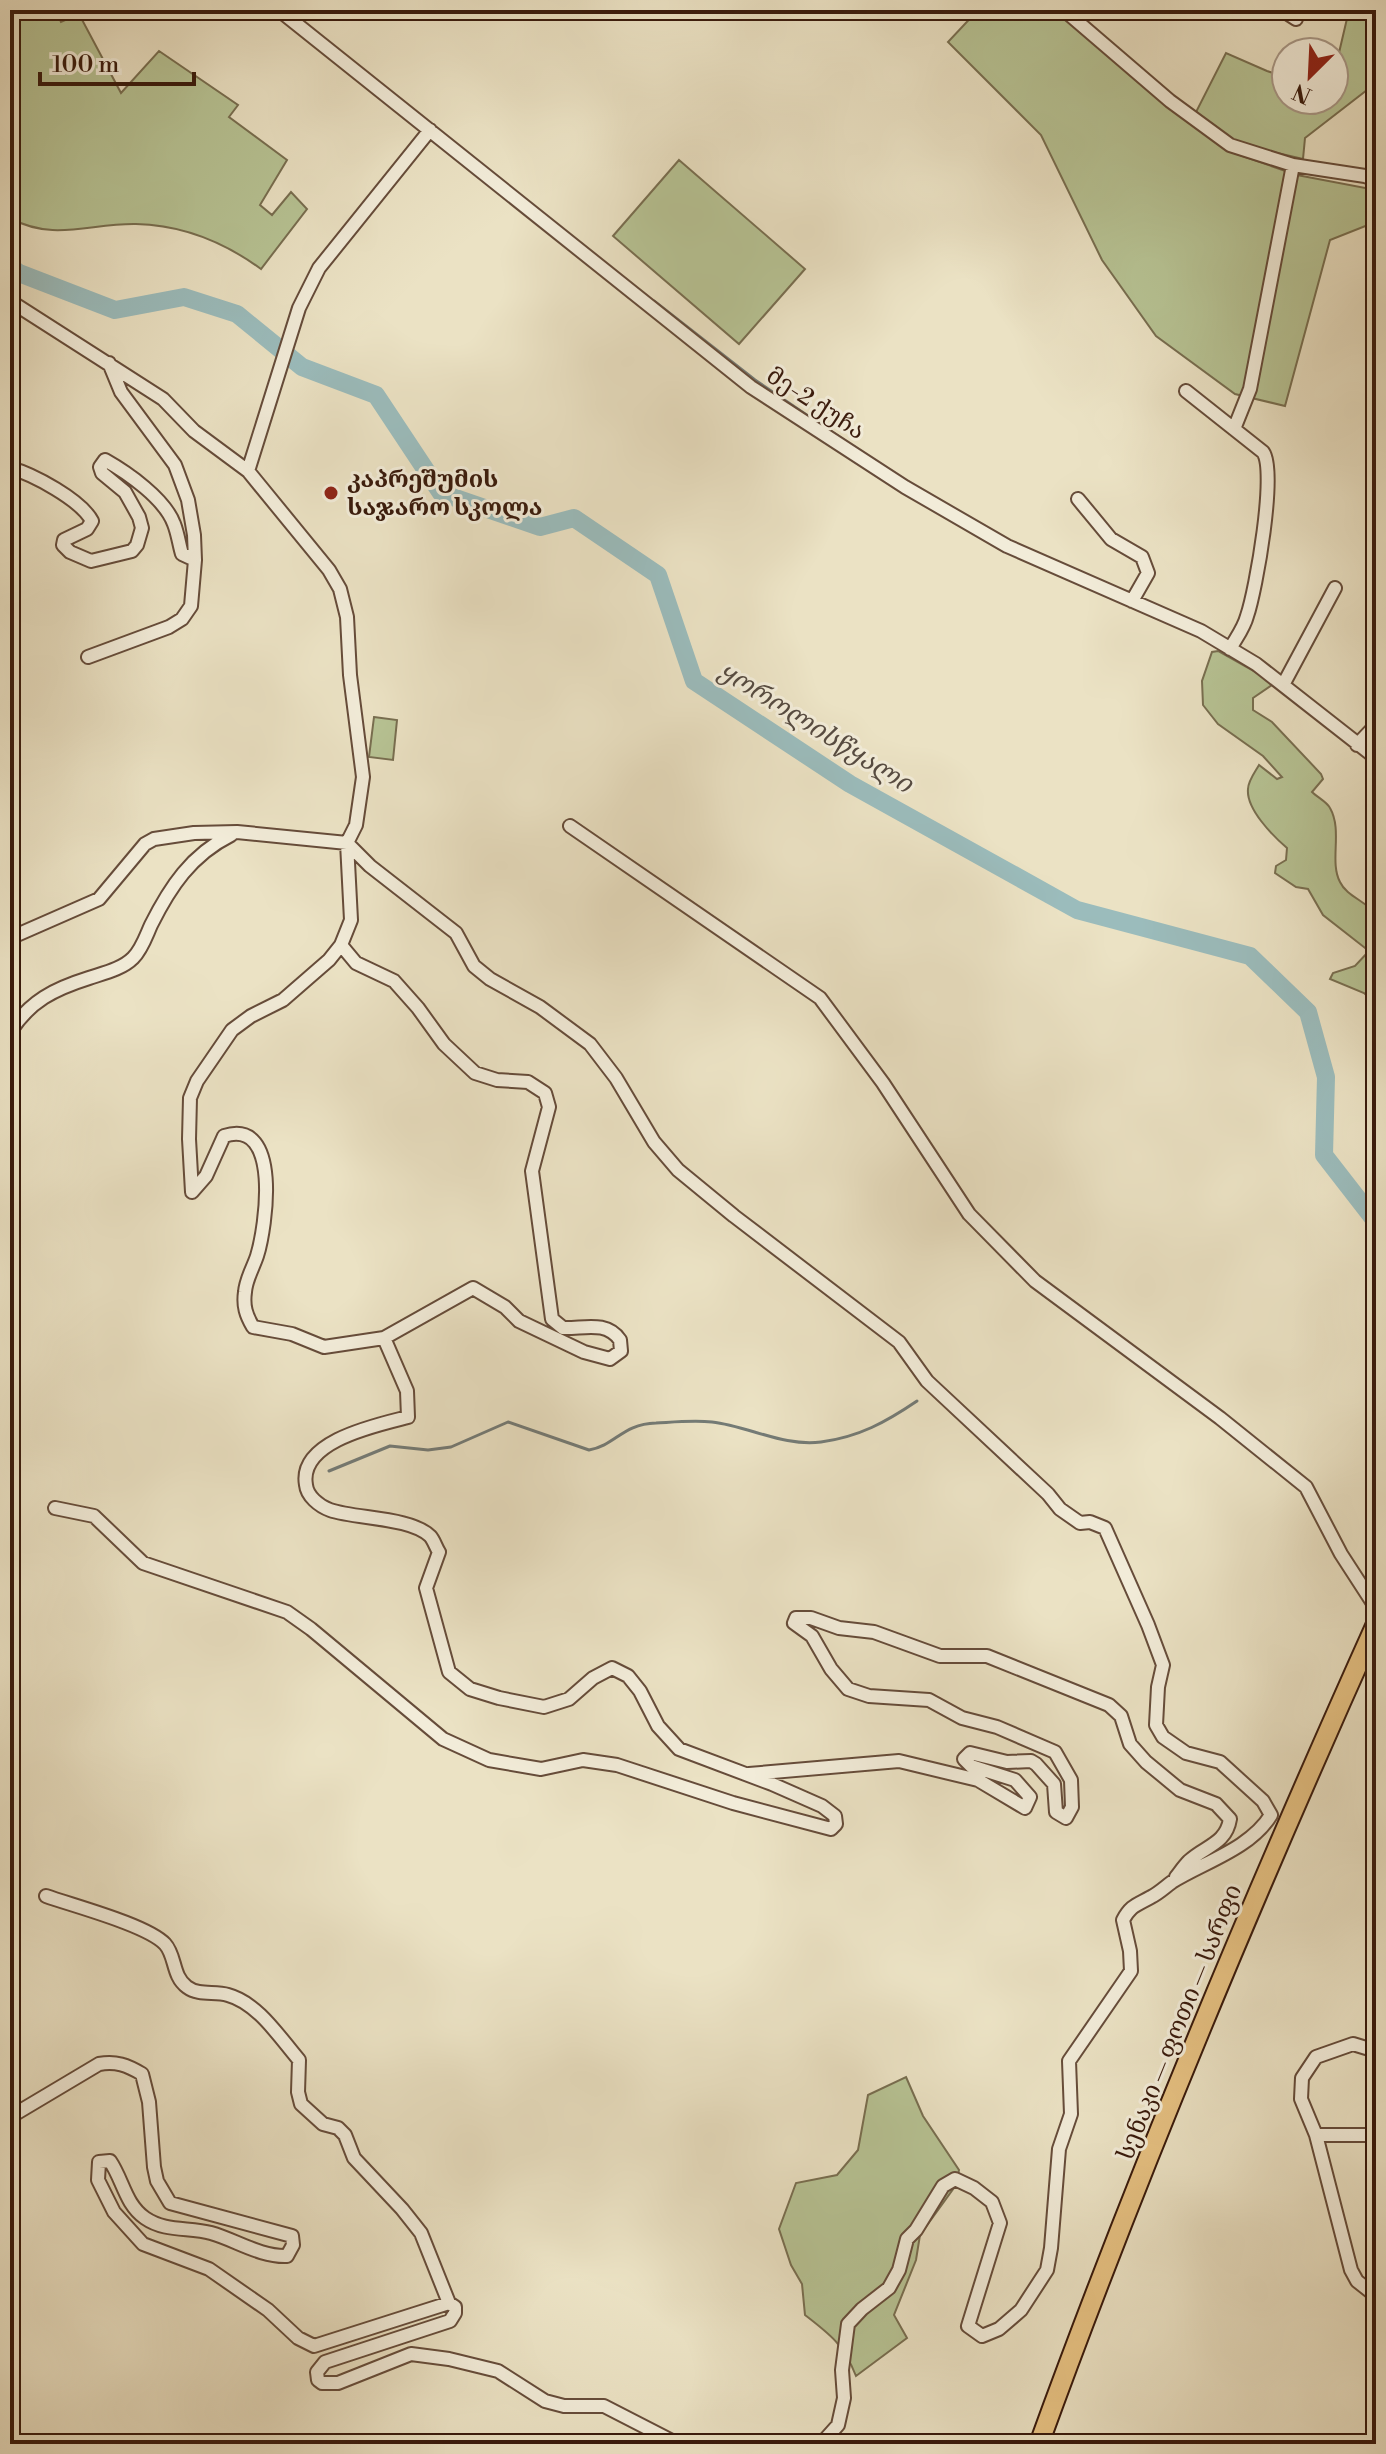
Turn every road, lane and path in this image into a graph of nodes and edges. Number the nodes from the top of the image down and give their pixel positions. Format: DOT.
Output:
graph roads {
  1 [pos="279,10"];
  2 [pos="1064,10"];
  3 [pos="1282,10"];
  4 [pos="1296,19"];
  5 [pos="430,130"];
  6 [pos="1293,165"];
  7 [pos="1376,180"];
  8 [pos="10,301"];
  9 [pos="109,363"];
  10 [pos="1186,391"];
  11 [pos="1234,429"];
  12 [pos="10,468"];
  13 [pos="248,471"];
  14 [pos="1078,499"];
  15 [pos="195,560"];
  16 [pos="1335,588"];
  17 [pos="1132,601"];
  18 [pos="1230,649"];
  19 [pos="88,657"];
  20 [pos="1283,685"];
  21 [pos="1376,725"];
  22 [pos="1357,745"];
  23 [pos="1376,758"];
  24 [pos="570,826"];
  25 [pos="237,832"];
  26 [pos="347,843"];
  27 [pos="10,938"];
  28 [pos="341,945"];
  29 [pos="10,1032"];
  30 [pos="384,1338"];
  31 [pos="55,1508"];
  32 [pos="1376,1608"];
  33 [pos="1376,1624"];
  34 [pos="747,1774"];
  35 [pos="1171,1883"];
  36 [pos="46,1896"];
  37 [pos="1376,2051"];
  38 [pos="10,2117"];
  39 [pos="1316,2135"];
  40 [pos="1376,2135"];
  41 [pos="1376,2296"];
  42 [pos="449,2303"];
  43 [pos="678,2444"];
  44 [pos="821,2444"];
  45 [pos="1039,2444"];
  1 -- 5 [label="street, მე-2 ქუჩა"];
  2 -- 6 [label="street"];
  3 -- 4 [label="street"];
  5 -- 13 [label="street"];
  5 -- 17 [label="street, მე-2 ქუჩა"];
  6 -- 7 [label="street"];
  6 -- 11 [label="street"];
  8 -- 9 [label="street"];
  9 -- 13 [label="street"];
  9 -- 15 [label="street"];
  10 -- 11 [label="street"];
  11 -- 18 [label="street"];
  12 -- 15 [label="street"];
  13 -- 26 [label="street"];
  14 -- 17 [label="street"];
  15 -- 19 [label="street"];
  16 -- 20 [label="street"];
  17 -- 18 [label="street, მე-2 ქუჩა"];
  18 -- 20 [label="street, მე-2 ქუჩა"];
  20 -- 22 [label="street, მე-2 ქუჩა"];
  21 -- 22 [label="street"];
  22 -- 23 [label="street, მე-2 ქუჩა"];
  24 -- 32 [label="street"];
  25 -- 26 [label="street"];
  25 -- 27 [label="street"];
  25 -- 29 [label="street"];
  26 -- 28 [label="street"];
  26 -- 35 [label="street"];
  28 -- 30 [label="street"];
  28 -- 30 [label="street"];
  30 -- 34 [label="street"];
  31 -- 34 [label="street"];
  33 -- 45 [label="highway, სენაკი — ფოთი — სარფი"];
  34 -- 35 [label="street"];
  35 -- 44 [label="street"];
  36 -- 42 [label="street"];
  37 -- 39 [label="street"];
  38 -- 42 [label="street"];
  39 -- 40 [label="street"];
  39 -- 41 [label="street"];
  42 -- 43 [label="street"];
}
